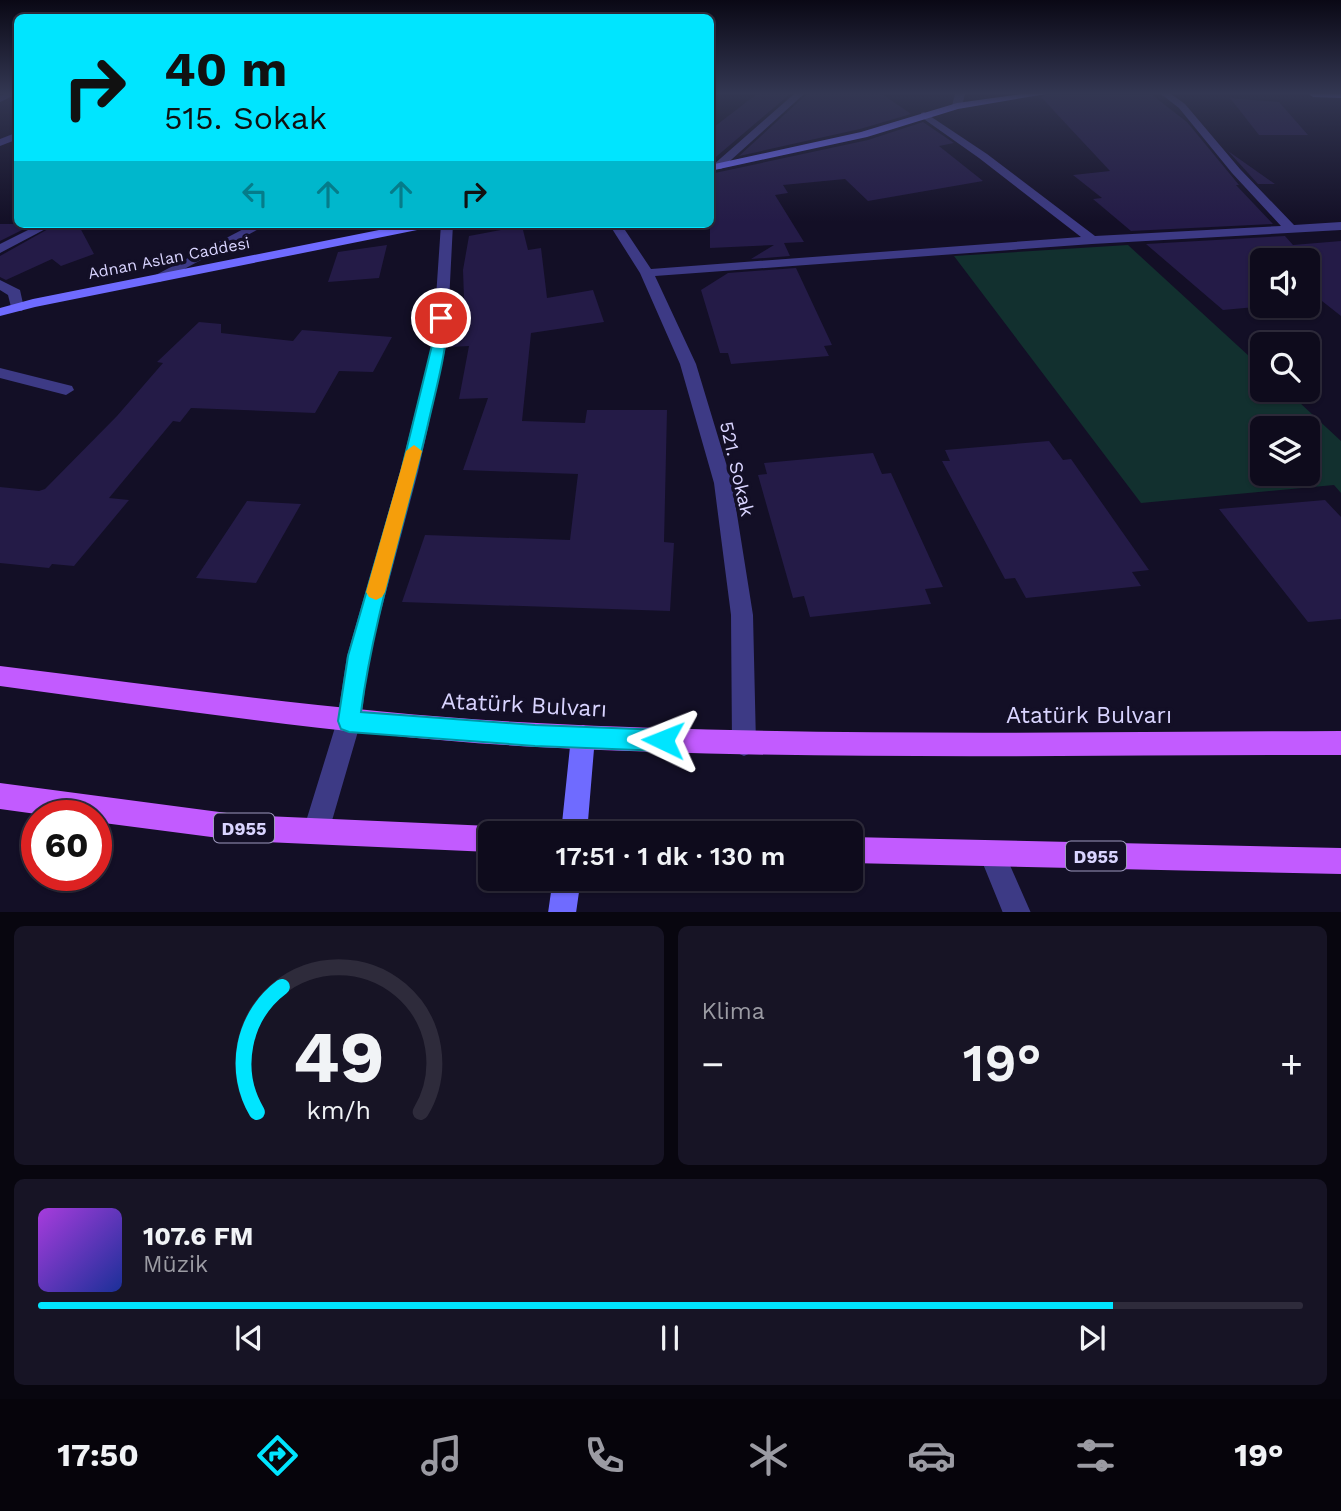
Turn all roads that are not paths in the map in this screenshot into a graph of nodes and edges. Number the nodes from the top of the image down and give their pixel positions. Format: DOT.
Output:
graph roads {
  1 [pos="748,137"];
  2 [pos="856,137"];
  3 [pos="955,137"];
  4 [pos="1207,137"];
  5 [pos="714,168"];
  6 [pos="1324,226"];
  7 [pos="1341,226"];
  8 [pos="1289,227"];
  9 [pos="41,228"];
  10 [pos="254,228"];
  11 [pos="407,228"];
  12 [pos="447,228"];
  13 [pos="618,228"];
  14 [pos="0,236"];
  15 [pos="1341,236"];
  16 [pos="19,239"];
  17 [pos="1092,240"];
  18 [pos="0,249"];
  19 [pos="648,273"];
  20 [pos="155,279"];
  21 [pos="0,284"];
  22 [pos="17,308"];
  23 [pos="0,312"];
  24 [pos="0,373"];
  25 [pos="66,390"];
  26 [pos="0,676"];
  27 [pos="349,721"];
  28 [pos="583,737"];
  29 [pos="1341,743"];
  30 [pos="744,744"];
  31 [pos="0,796"];
  32 [pos="574,821"];
  33 [pos="317,831"];
  34 [pos="478,838"];
  35 [pos="863,850"];
  36 [pos="992,854"];
  37 [pos="1341,861"];
  38 [pos="565,891"];
  39 [pos="562,912"];
  40 [pos="1017,912"];
  1 -- 5 [label="street"];
  2 -- 5 [label="street"];
  3 -- 17 [label="street"];
  4 -- 8 [label="street"];
  6 -- 7 [label="street"];
  6 -- 8 [label="street"];
  6 -- 15 [label="street"];
  8 -- 17 [label="street"];
  9 -- 16 [label="street"];
  10 -- 20 [label="street"];
  11 -- 20 [label="street, Adnan Aslan Caddesi"];
  12 -- 27 [label="street"];
  13 -- 19 [label="street, 521. Sokak"];
  14 -- 16 [label="street"];
  16 -- 18 [label="street"];
  17 -- 19 [label="street"];
  19 -- 30 [label="street, 521. Sokak"];
  20 -- 22 [label="street, Adnan Aslan Caddesi"];
  21 -- 22 [label="street"];
  22 -- 23 [label="street, Adnan Aslan Caddesi"];
  24 -- 25 [label="street"];
  26 -- 27 [label="main road, Atatürk Bulvarı"];
  27 -- 28 [label="main road, Atatürk Bulvarı"];
  27 -- 33 [label="street"];
  28 -- 30 [label="main road, Atatürk Bulvarı"];
  28 -- 32 [label="street"];
  29 -- 30 [label="main road, Atatürk Bulvarı"];
  31 -- 33 [label="main road, D955"];
  33 -- 34 [label="main road, D955"];
  35 -- 36 [label="main road, D955"];
  36 -- 37 [label="main road, D955"];
  36 -- 40 [label="street"];
  38 -- 39 [label="street"];
}
